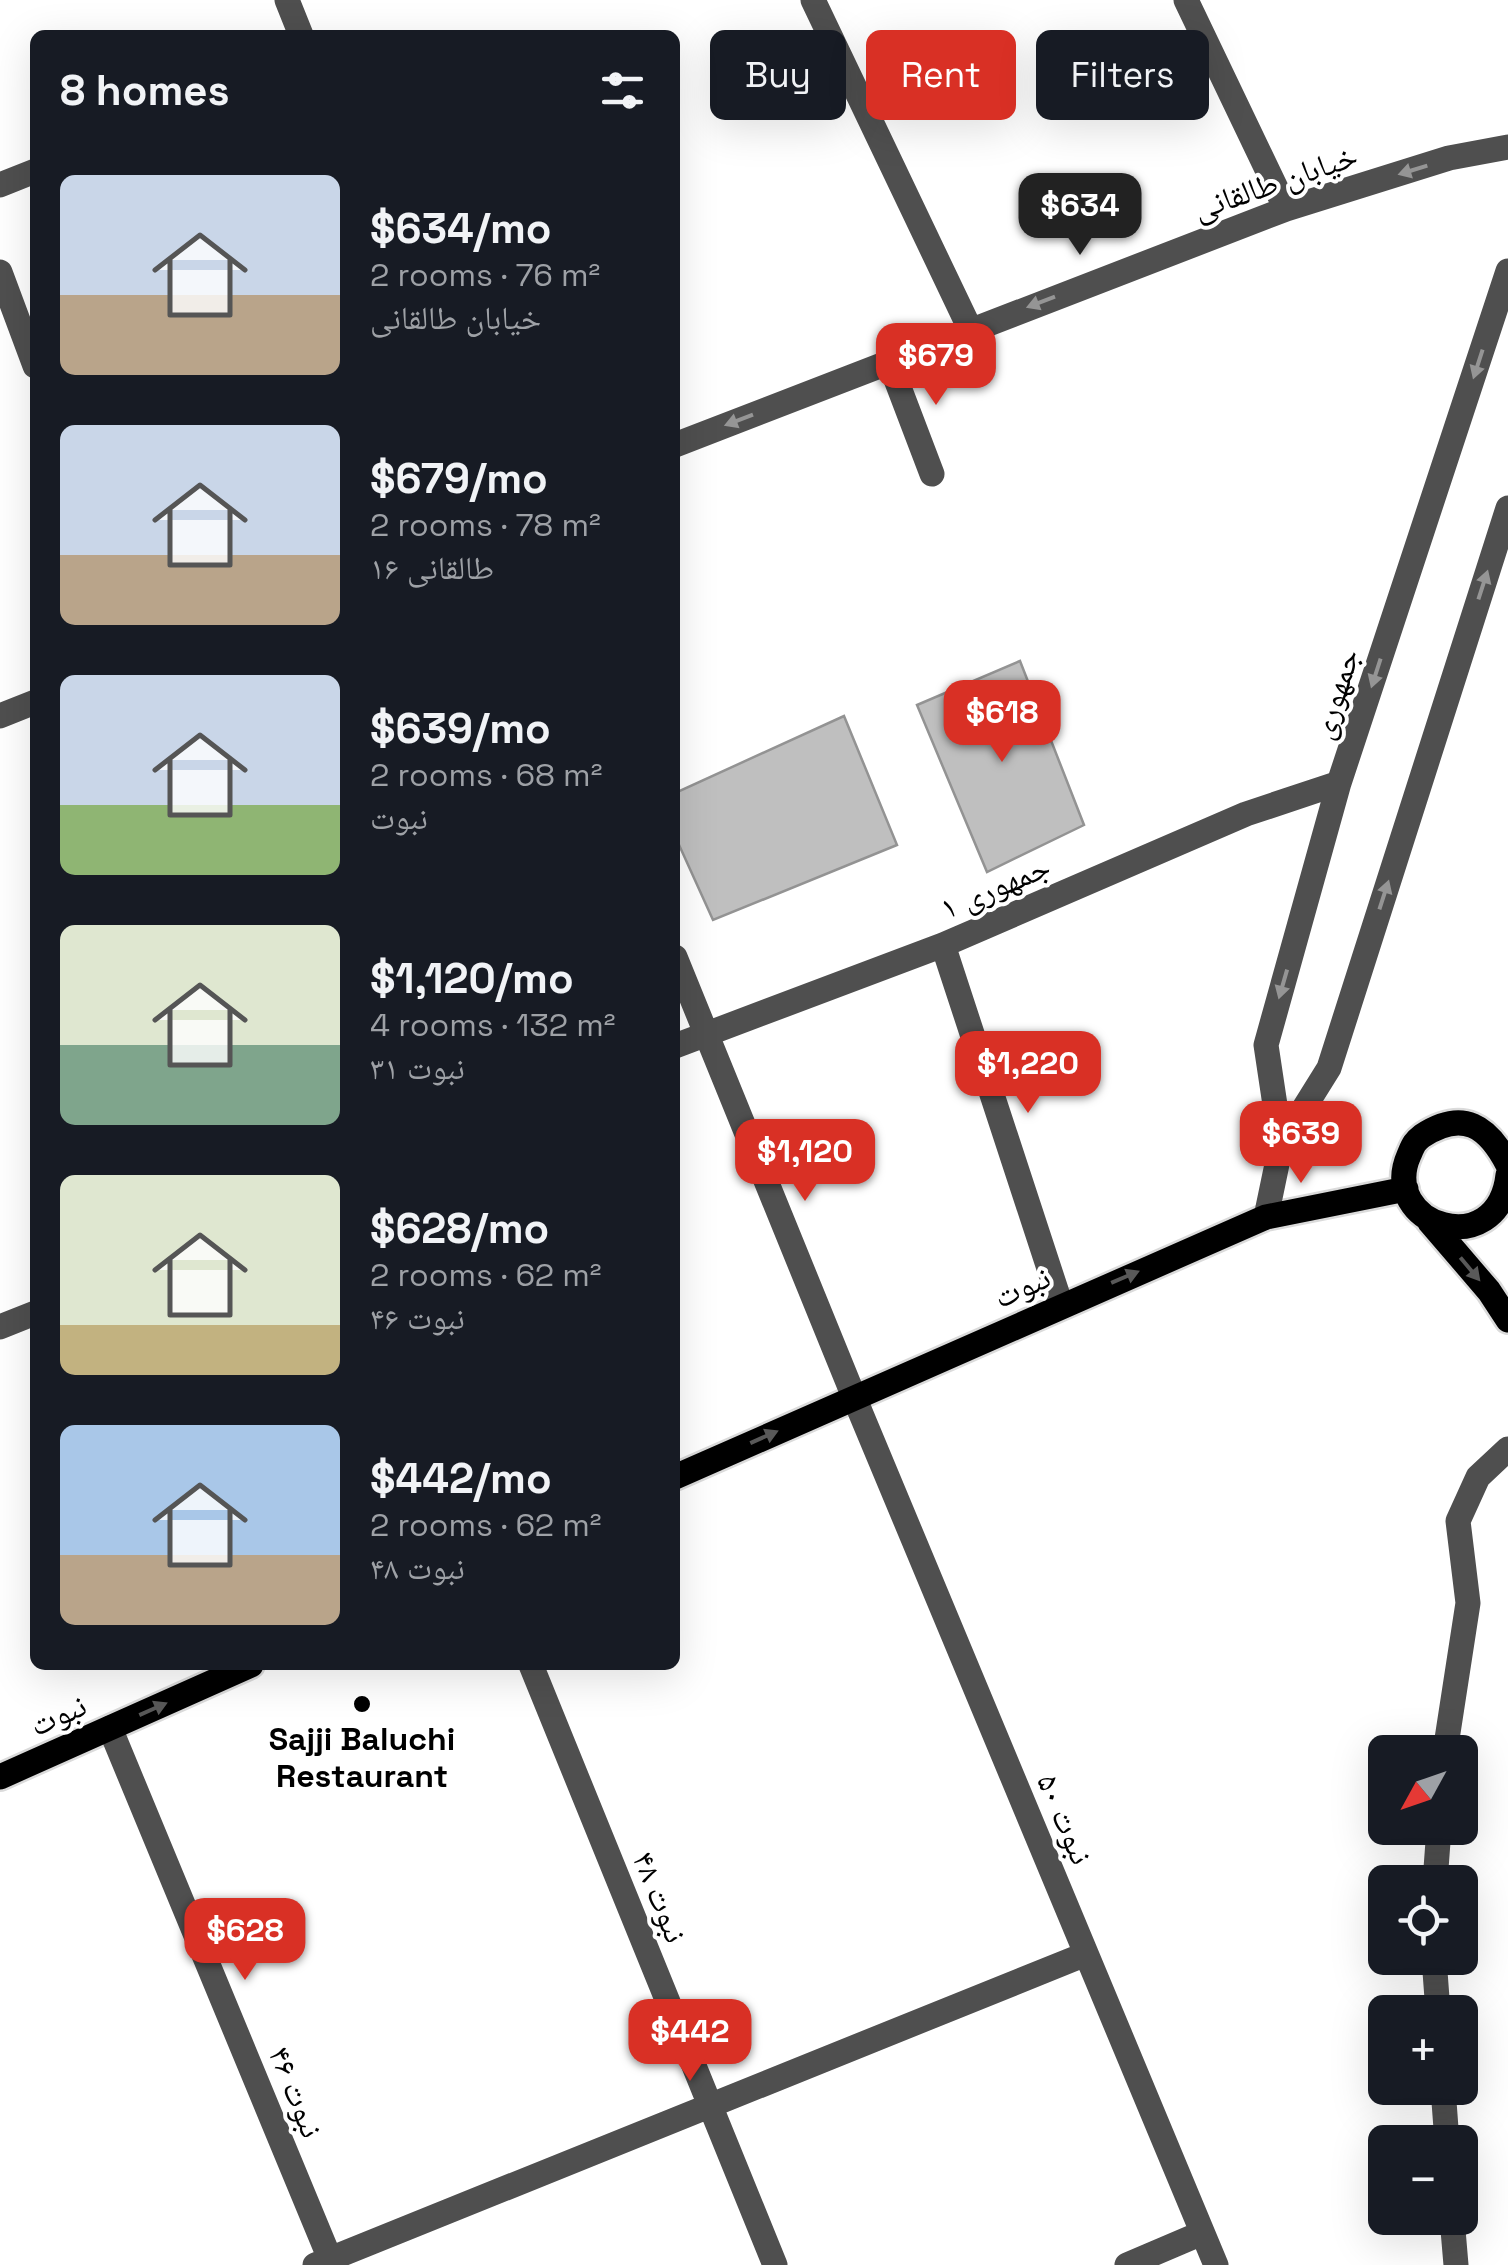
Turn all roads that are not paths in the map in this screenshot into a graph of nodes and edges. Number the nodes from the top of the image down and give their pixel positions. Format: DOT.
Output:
graph roads {
  1 [pos="286,0"];
  2 [pos="813,0"];
  3 [pos="1186,0"];
  4 [pos="299,30"];
  5 [pos="1508,147"];
  6 [pos="30,172"];
  7 [pos="0,185"];
  8 [pos="1286,210"];
  9 [pos="1508,271"];
  10 [pos="0,272"];
  11 [pos="970,330"];
  12 [pos="30,353"];
  13 [pos="889,361"];
  14 [pos="680,443"];
  15 [pos="932,474"];
  16 [pos="1508,508"];
  17 [pos="30,704"];
  18 [pos="0,716"];
  19 [pos="1339,784"];
  20 [pos="943,945"];
  21 [pos="680,969"];
  22 [pos="706,1033"];
  23 [pos="680,1044"];
  24 [pos="1280,1145"];
  25 [pos="1507,1161"];
  26 [pos="1508,1183"];
  27 [pos="1406,1189"];
  28 [pos="1266,1217"];
  29 [pos="1428,1221"];
  30 [pos="1061,1305"];
  31 [pos="30,1315"];
  32 [pos="1508,1320"];
  33 [pos="0,1328"];
  34 [pos="854,1397"];
  35 [pos="1508,1449"];
  36 [pos="680,1474"];
  37 [pos="240,1670"];
  38 [pos="533,1670"];
  39 [pos="110,1728"];
  40 [pos="1449,1735"];
  41 [pos="0,1776"];
  42 [pos="1086,1954"];
  43 [pos="710,2106"];
  44 [pos="1202,2233"];
  45 [pos="1453,2235"];
  46 [pos="322,2262"];
  47 [pos="774,2265"];
  48 [pos="1127,2265"];
  49 [pos="1216,2265"];
  50 [pos="1456,2265"];
  1 -- 4 [label="street"];
  2 -- 11 [label="street"];
  3 -- 8 [label="street"];
  5 -- 8 [label="street, خیابان طالقانی, one-way"];
  6 -- 7 [label="street"];
  8 -- 11 [label="street, خیابان طالقانی, one-way"];
  9 -- 19 [label="street, جمهوری, one-way"];
  10 -- 12 [label="street"];
  11 -- 13 [label="street, خیابان طالقانی"];
  13 -- 14 [label="street, خیابان طالقانی, one-way"];
  13 -- 15 [label="street"];
  24 -- 16 [label="street, جمهوری, one-way"];
  17 -- 18 [label="street"];
  19 -- 20 [label="street, جمهوری ۱"];
  19 -- 24 [label="street, جمهوری, one-way"];
  20 -- 22 [label="street, جمهوری ۱"];
  20 -- 30 [label="street"];
  21 -- 22 [label="street, نبوت ۵۰"];
  22 -- 23 [label="street, جمهوری ۱"];
  22 -- 34 [label="street, نبوت ۵۰"];
  24 -- 28 [label="street, جمهوری"];
  25 -- 26 [label="main road"];
  25 -- 27 [label="main road"];
  26 -- 29 [label="main road"];
  27 -- 28 [label="main road, نبوت"];
  27 -- 29 [label="main road"];
  30 -- 28 [label="main road, نبوت, one-way"];
  29 -- 32 [label="main road, one-way"];
  30 -- 34 [label="main road, نبوت"];
  31 -- 33 [label="street"];
  36 -- 34 [label="main road, نبوت, one-way"];
  34 -- 42 [label="street, نبوت ۵۰"];
  35 -- 40 [label="street"];
  39 -- 37 [label="main road, نبوت, one-way"];
  38 -- 43 [label="street, نبوت ۴۸"];
  39 -- 41 [label="main road, نبوت"];
  39 -- 46 [label="street, نبوت ۴۶"];
  42 -- 43 [label="street"];
  42 -- 44 [label="street, نبوت ۵۰"];
  43 -- 46 [label="street"];
  43 -- 47 [label="street, نبوت ۴۸"];
  44 -- 48 [label="street"];
  44 -- 49 [label="street, نبوت ۵۰"];
  45 -- 50 [label="street"];
}
